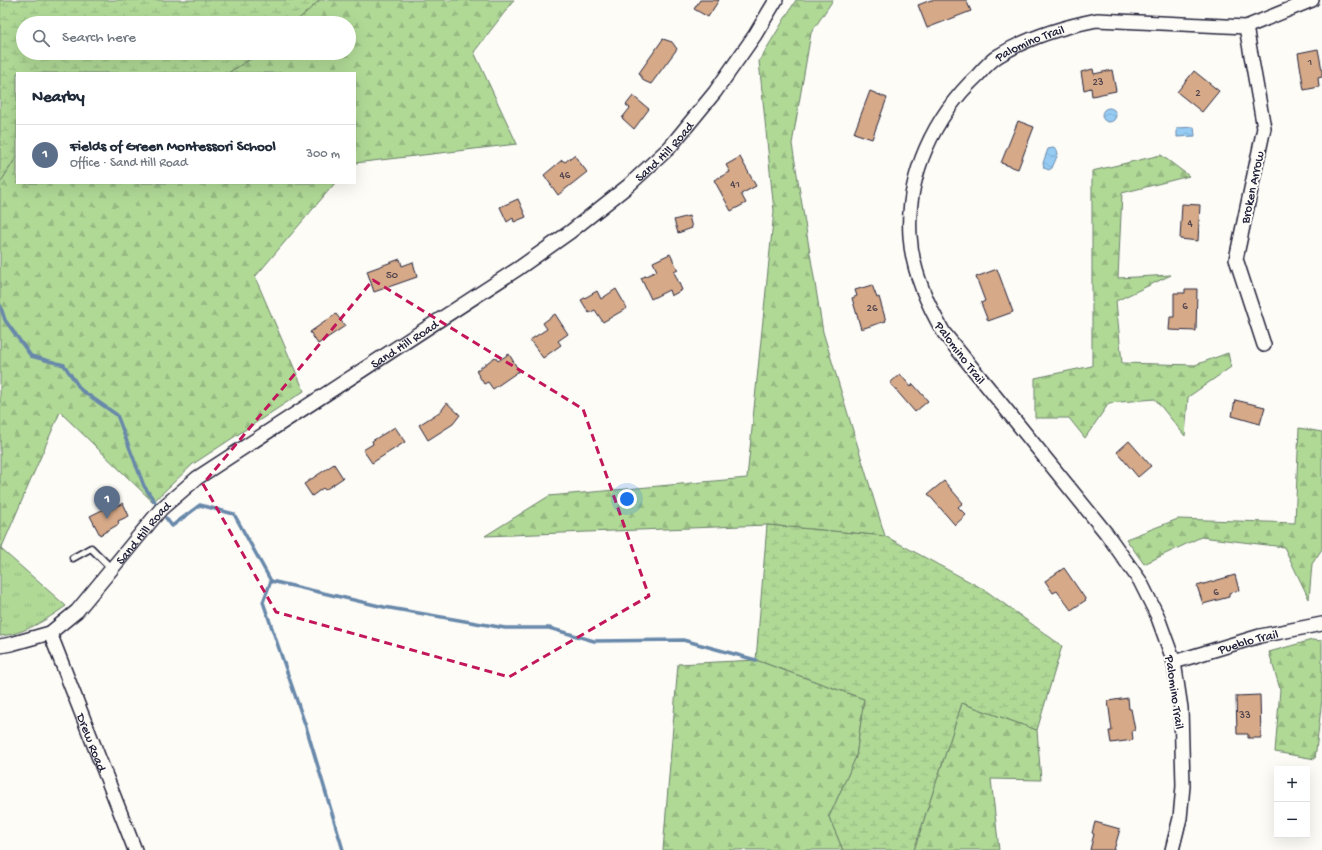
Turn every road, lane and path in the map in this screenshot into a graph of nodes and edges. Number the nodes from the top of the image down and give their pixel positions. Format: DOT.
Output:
graph roads {
  1 [pos="776,0"];
  2 [pos="1312,0"];
  3 [pos="1246,27"];
  4 [pos="1264,345"];
  5 [pos="73,558"];
  6 [pos="112,569"];
  7 [pos="1322,624"];
  8 [pos="50,633"];
  9 [pos="0,646"];
  10 [pos="1174,662"];
  11 [pos="135,850"];
  12 [pos="1172,850"];
  1 -- 6 [label="street, Sand Hill Road"];
  2 -- 3 [label="street, Palomino Trail"];
  3 -- 4 [label="street, Broken Arrow"];
  3 -- 10 [label="street, Palomino Trail"];
  5 -- 6 [label="lane"];
  6 -- 8 [label="street, Sand Hill Road"];
  7 -- 10 [label="street, Pueblo Trail"];
  8 -- 9 [label="street, Sand Hill Road"];
  8 -- 11 [label="street, Drew Road"];
  10 -- 12 [label="street, Palomino Trail"];
}
